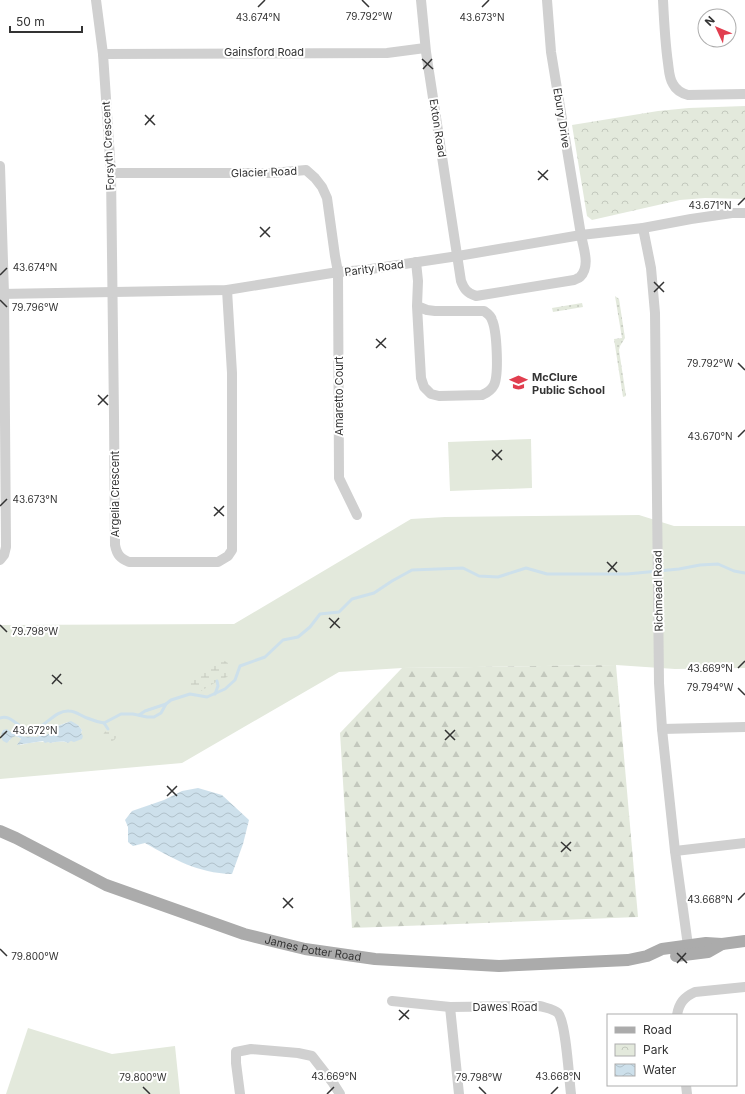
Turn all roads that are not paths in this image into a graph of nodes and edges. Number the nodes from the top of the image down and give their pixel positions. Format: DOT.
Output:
graph roads {
  1 [pos="96,0"];
  2 [pos="421,0"];
  3 [pos="547,0"];
  4 [pos="663,0"];
  5 [pos="425,48"];
  6 [pos="103,54"];
  7 [pos="745,94"];
  8 [pos="0,166"];
  9 [pos="111,173"];
  10 [pos="745,213"];
  11 [pos="643,228"];
  12 [pos="581,235"];
  13 [pos="458,256"];
  14 [pos="416,262"];
  15 [pos="338,272"];
  16 [pos="227,290"];
  17 [pos="113,292"];
  18 [pos="2,294"];
  19 [pos="418,306"];
  20 [pos="357,515"];
  21 [pos="0,560"];
  22 [pos="745,727"];
  23 [pos="662,729"];
  24 [pos="0,831"];
  25 [pos="745,843"];
  26 [pos="675,851"];
  27 [pos="745,941"];
  28 [pos="689,950"];
  29 [pos="745,987"];
  30 [pos="392,1002"];
  31 [pos="450,1007"];
  32 [pos="677,1014"];
  33 [pos="240,1094"];
  34 [pos="340,1094"];
  35 [pos="459,1094"];
  36 [pos="571,1094"];
  1 -- 6 [label="street, Forsyth Crescent"];
  2 -- 5 [label="street, Exton Road"];
  3 -- 12 [label="street, Ebury Drive"];
  4 -- 7 [label="street"];
  5 -- 6 [label="street, Gainsford Road"];
  5 -- 13 [label="street, Exton Road"];
  6 -- 9 [label="street, Forsyth Crescent"];
  8 -- 18 [label="street"];
  9 -- 15 [label="street, Glacier Road"];
  9 -- 17 [label="street, Forsyth Crescent"];
  10 -- 11 [label="street, Parity Road"];
  11 -- 12 [label="street, Parity Road"];
  11 -- 23 [label="street, Richmead Road"];
  12 -- 13 [label="street, Parity Road"];
  12 -- 13 [label="street, Ebury Drive"];
  13 -- 14 [label="street, Parity Road"];
  14 -- 15 [label="street, Parity Road"];
  14 -- 19 [label="street"];
  15 -- 16 [label="street, Parity Road"];
  15 -- 20 [label="street, Amaretto Court"];
  16 -- 17 [label="street, Parity Road"];
  16 -- 17 [label="street, Argelia Crescent"];
  17 -- 18 [label="street, Parity Road"];
  18 -- 21 [label="street"];
  19 -- 19 [label="street"];
  22 -- 23 [label="street"];
  23 -- 26 [label="street, Richmead Road"];
  24 -- 28 [label="main road, James Potter Road"];
  25 -- 26 [label="street"];
  26 -- 28 [label="street, Richmead Road"];
  27 -- 28 [label="main road, James Potter Road"];
  29 -- 32 [label="street"];
  30 -- 31 [label="street, Dawes Road"];
  31 -- 35 [label="street"];
  31 -- 36 [label="street, Dawes Road"];
  33 -- 34 [label="street"];
}
